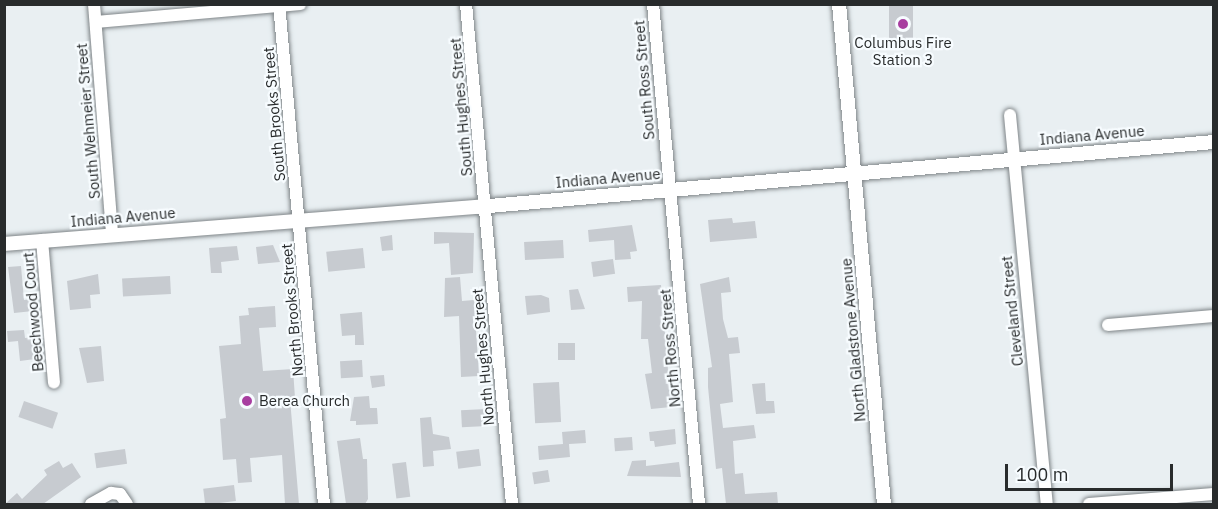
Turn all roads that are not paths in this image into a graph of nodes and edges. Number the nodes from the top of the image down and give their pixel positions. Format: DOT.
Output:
graph roads {
  1 [pos="94,4"];
  2 [pos="300,4"];
  3 [pos="466,4"];
  4 [pos="653,4"];
  5 [pos="839,4"];
  6 [pos="279,5"];
  7 [pos="96,22"];
  8 [pos="1010,115"];
  9 [pos="1214,142"];
  10 [pos="1012,159"];
  11 [pos="855,172"];
  12 [pos="671,189"];
  13 [pos="485,207"];
  14 [pos="298,221"];
  15 [pos="112,234"];
  16 [pos="42,240"];
  17 [pos="4,244"];
  18 [pos="1214,316"];
  19 [pos="1108,325"];
  20 [pos="54,382"];
  21 [pos="1209,498"];
  22 [pos="91,504"];
  23 [pos="128,504"];
  24 [pos="324,504"];
  25 [pos="512,504"];
  26 [pos="699,504"];
  27 [pos="884,504"];
  28 [pos="1047,504"];
  29 [pos="1089,504"];
  1 -- 7 [label="street, South Wehmeier Street"];
  2 -- 6 [label="street"];
  3 -- 13 [label="street, South Hughes Street"];
  4 -- 12 [label="street, South Ross Street"];
  5 -- 11 [label="street, North Gladstone Avenue"];
  6 -- 7 [label="street"];
  6 -- 14 [label="street, South Brooks Street"];
  7 -- 15 [label="street, South Wehmeier Street"];
  8 -- 10 [label="street, Cleveland Street"];
  9 -- 10 [label="street, Indiana Avenue"];
  10 -- 11 [label="street, Indiana Avenue"];
  10 -- 28 [label="street, Cleveland Street"];
  11 -- 12 [label="street, Indiana Avenue"];
  11 -- 27 [label="street, North Gladstone Avenue"];
  12 -- 13 [label="street, Indiana Avenue"];
  12 -- 26 [label="street, North Ross Street"];
  13 -- 14 [label="street, Indiana Avenue"];
  13 -- 25 [label="street, North Hughes Street"];
  14 -- 15 [label="street, Indiana Avenue"];
  14 -- 24 [label="street, North Brooks Street"];
  15 -- 16 [label="street, Indiana Avenue"];
  16 -- 17 [label="street, Indiana Avenue"];
  16 -- 20 [label="street, Beechwood Court"];
  18 -- 19 [label="street"];
  21 -- 29 [label="street"];
  22 -- 23 [label="street"];
}
